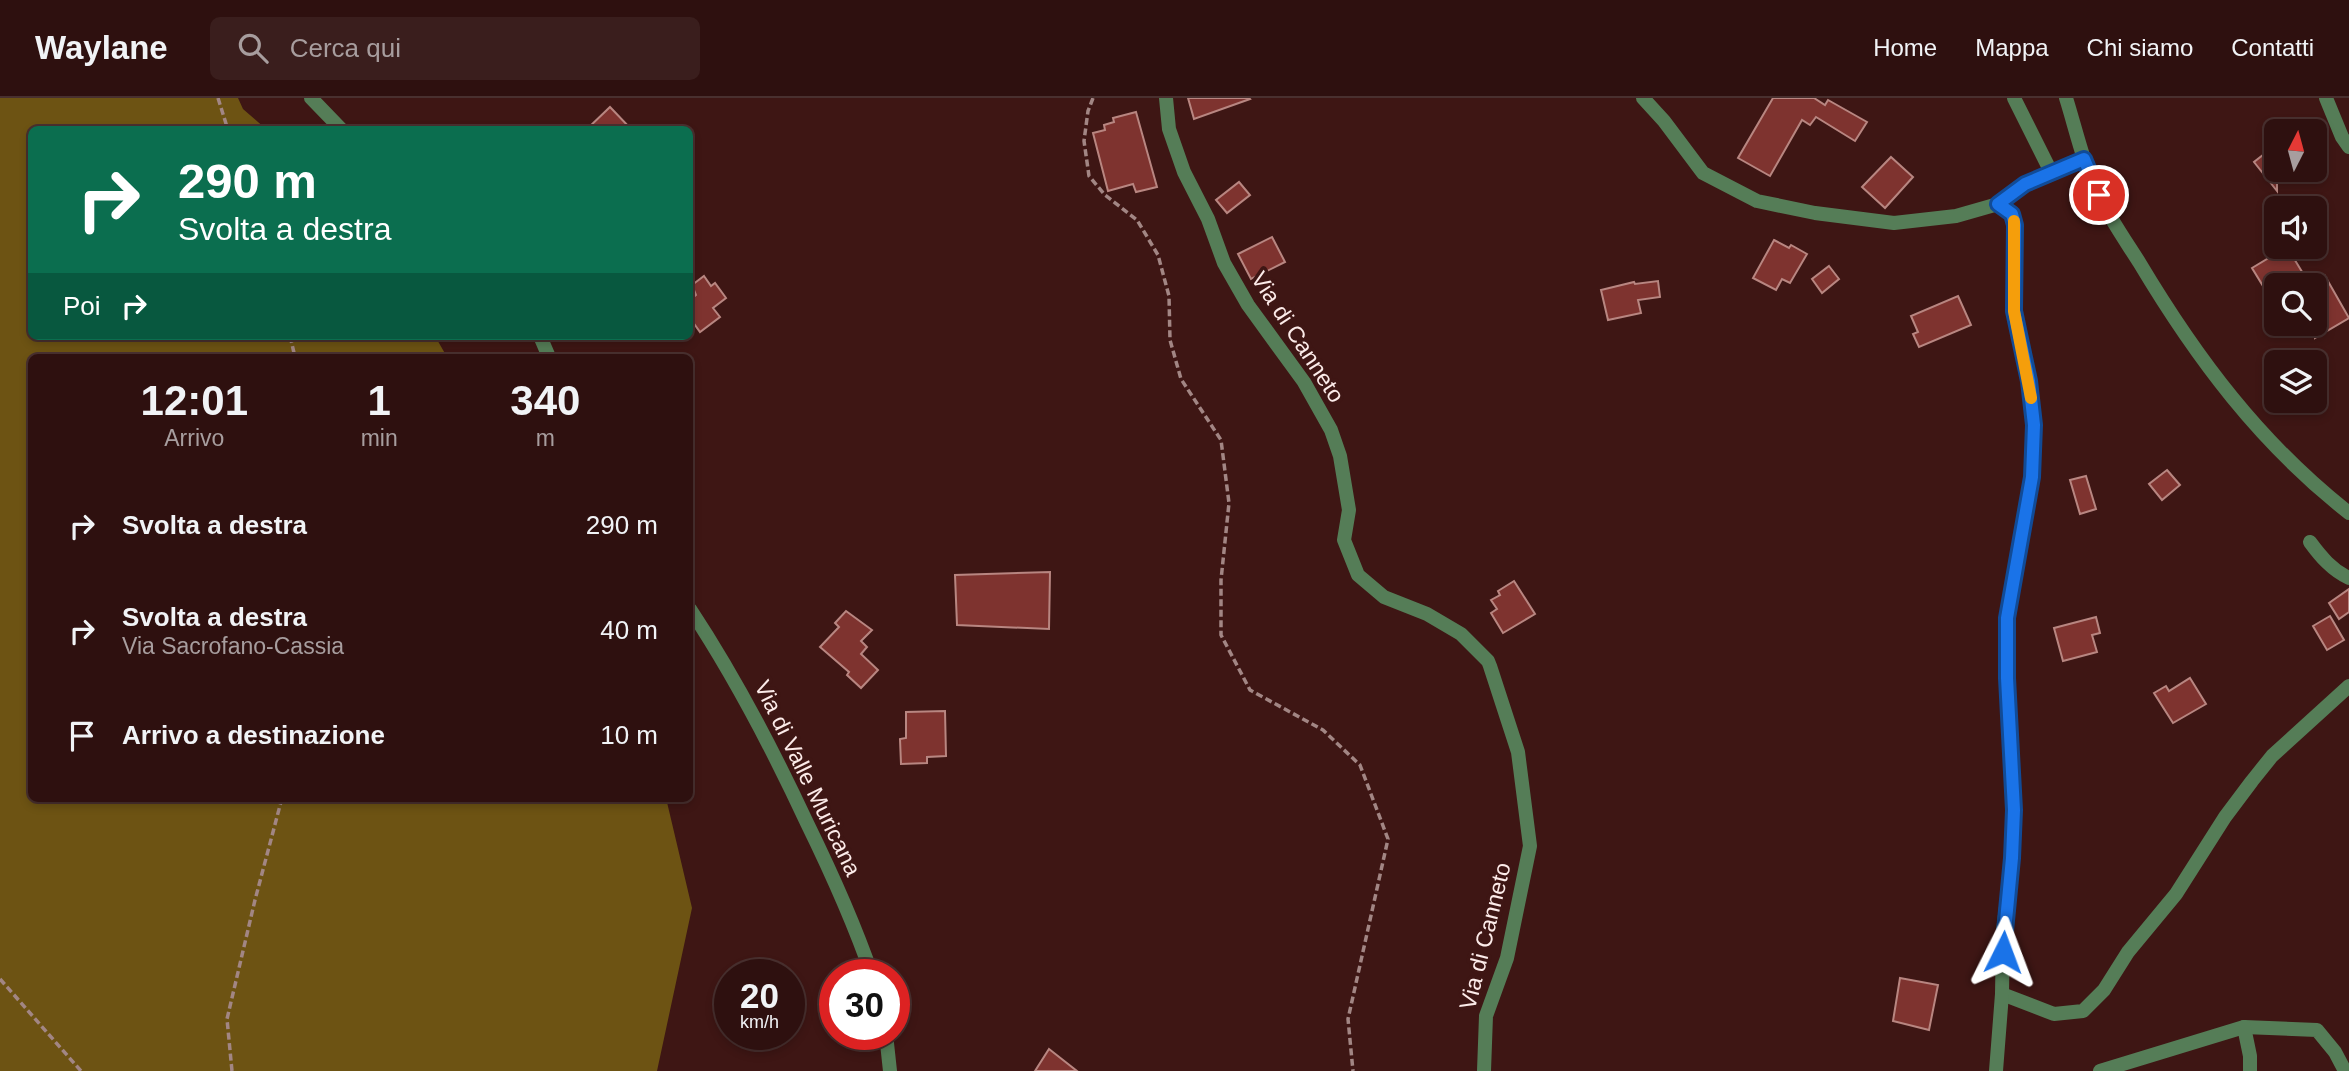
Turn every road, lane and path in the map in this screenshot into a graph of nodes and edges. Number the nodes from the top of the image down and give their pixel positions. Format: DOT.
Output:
graph roads {
  1 [pos="218,98"];
  2 [pos="312,98"];
  3 [pos="1093,98"];
  4 [pos="1166,98"];
  5 [pos="1643,98"];
  6 [pos="2014,98"];
  7 [pos="2066,98"];
  8 [pos="2326,98"];
  9 [pos="227,126"];
  10 [pos="338,126"];
  11 [pos="2349,148"];
  12 [pos="2084,159"];
  13 [pos="2052,174"];
  14 [pos="1998,204"];
  15 [pos="2349,513"];
  16 [pos="2310,542"];
  17 [pos="2349,578"];
  18 [pos="693,614"];
  19 [pos="2349,686"];
  20 [pos="281,802"];
  21 [pos="866,959"];
  22 [pos="0,979"];
  23 [pos="2002,994"];
  24 [pos="2244,1027"];
  25 [pos="888,1050"];
  26 [pos="81,1071"];
  27 [pos="232,1071"];
  28 [pos="890,1071"];
  29 [pos="1353,1071"];
  30 [pos="1484,1071"];
  31 [pos="1996,1071"];
  32 [pos="2100,1071"];
  33 [pos="2250,1071"];
  34 [pos="2345,1071"];
  1 -- 9 [label="path"];
  2 -- 10 [label="street"];
  3 -- 29 [label="path"];
  4 -- 30 [label="street, Via di Canneto"];
  5 -- 14 [label="street"];
  6 -- 13 [label="street"];
  7 -- 12 [label="street"];
  8 -- 11 [label="street"];
  12 -- 13 [label="street"];
  12 -- 15 [label="street"];
  13 -- 14 [label="street"];
  14 -- 23 [label="street"];
  16 -- 17 [label="street"];
  18 -- 21 [label="street, Via di Valle Muricana"];
  19 -- 23 [label="street"];
  20 -- 27 [label="path"];
  22 -- 26 [label="path"];
  23 -- 31 [label="street"];
  24 -- 32 [label="street"];
  24 -- 33 [label="street"];
  24 -- 34 [label="street"];
  25 -- 28 [label="street"];
}
